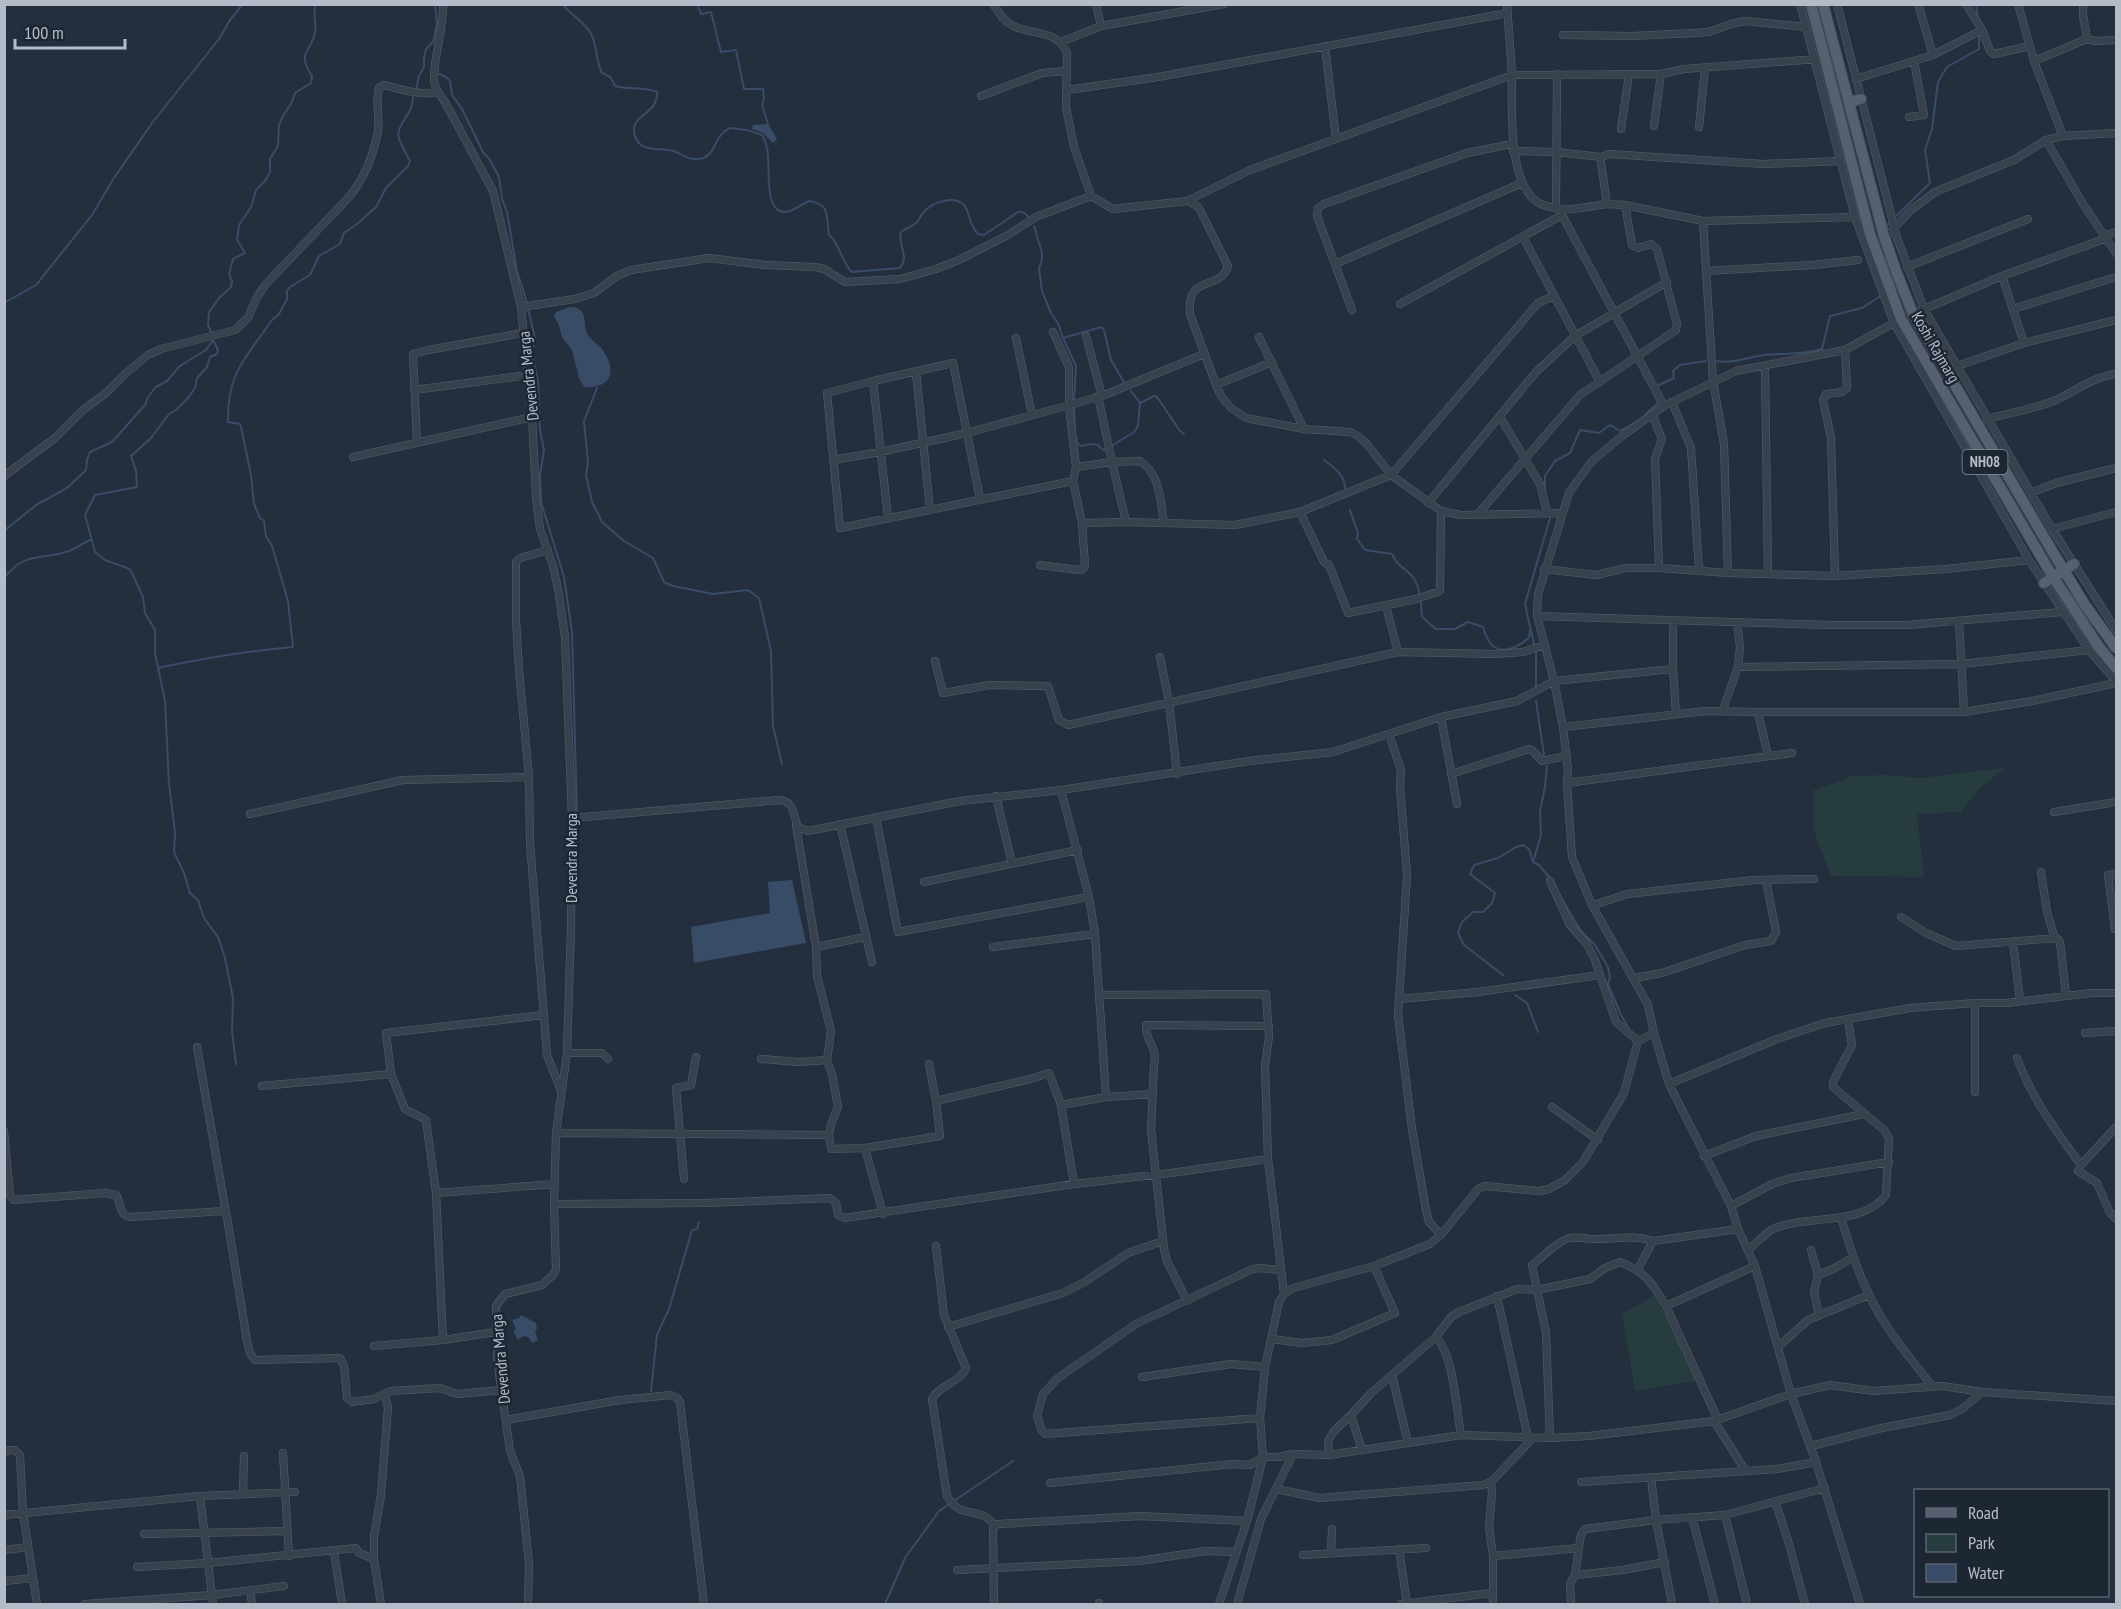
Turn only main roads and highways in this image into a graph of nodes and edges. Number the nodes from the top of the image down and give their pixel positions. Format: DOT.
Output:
graph roads {
  1 [pos="1811,4"];
  2 [pos="1823,4"];
  3 [pos="1861,99"];
  4 [pos="1848,102"];
  5 [pos="2074,564"];
  6 [pos="2064,570"];
  7 [pos="2048,580"];
  8 [pos="2116,648"];
  9 [pos="2116,668"];
  1 -- 7 [label="main road, Koshi Rajmarg / NH08"];
  2 -- 4 [label="main road, Koshi Rajmarg / NH08"];
  3 -- 4 [label="main road"];
  4 -- 6 [label="main road, Koshi Rajmarg / NH08"];
  5 -- 6 [label="main road"];
  6 -- 7 [label="main road"];
  6 -- 8 [label="main road, Koshi Rajmarg / NH08"];
  7 -- 9 [label="main road, Koshi Rajmarg / NH08"];
}
